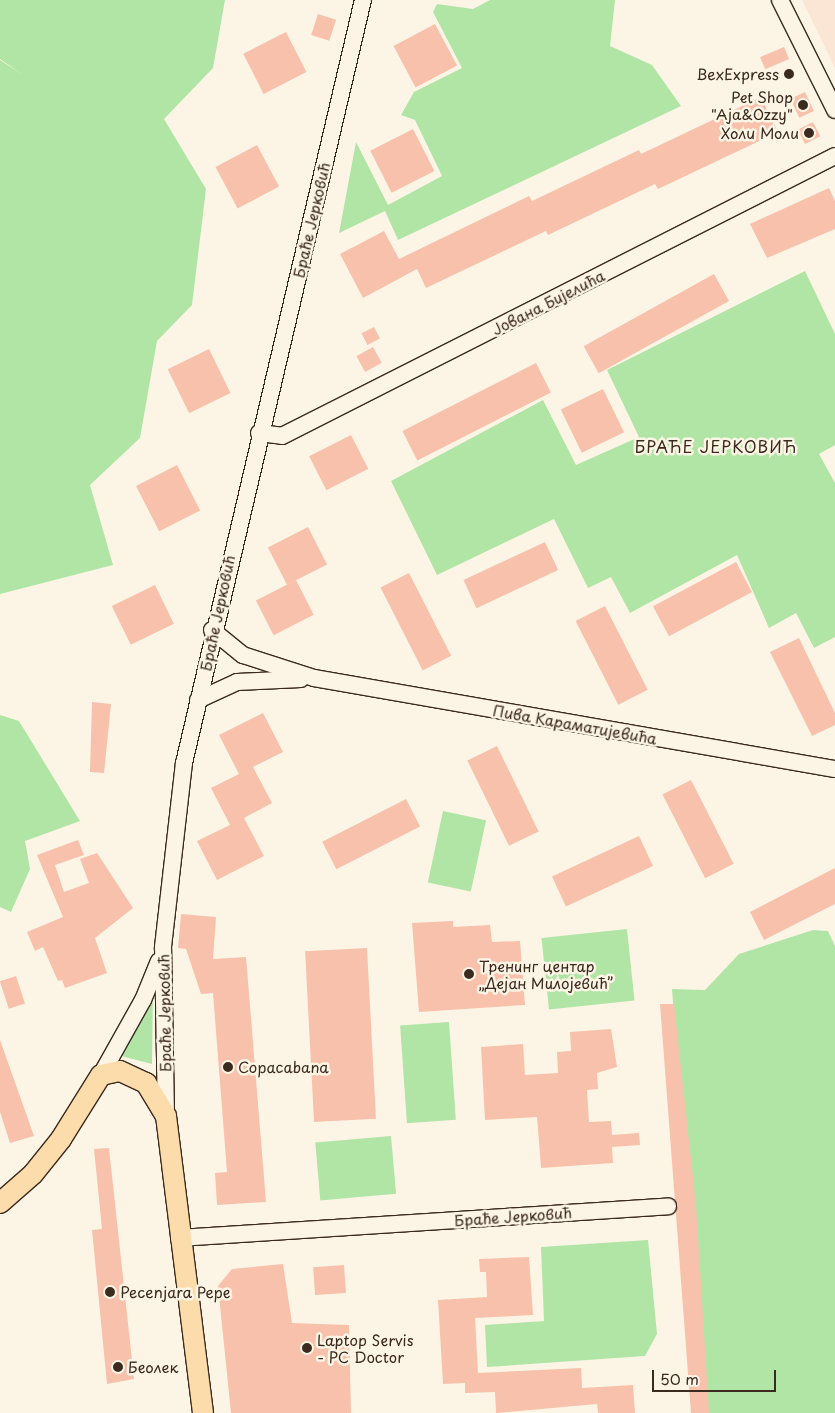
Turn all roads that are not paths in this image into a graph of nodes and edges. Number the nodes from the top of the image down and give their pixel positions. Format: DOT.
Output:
graph roads {
  1 [pos="363,0"];
  2 [pos="780,0"];
  3 [pos="835,110"];
  4 [pos="835,156"];
  5 [pos="259,433"];
  6 [pos="212,630"];
  7 [pos="314,678"];
  8 [pos="198,700"];
  9 [pos="835,769"];
  10 [pos="163,947"];
  11 [pos="101,1075"];
  12 [pos="166,1116"];
  13 [pos="0,1203"];
  14 [pos="668,1206"];
  15 [pos="179,1238"];
  16 [pos="203,1413"];
  1 -- 5 [label="street, Браће Јерковић"];
  2 -- 3 [label="street"];
  4 -- 5 [label="street, Јована Бијелића"];
  5 -- 6 [label="street, Браће Јерковић"];
  6 -- 7 [label="street, Пива Караматијевића"];
  6 -- 8 [label="street, Браће Јерковић"];
  7 -- 8 [label="street, Пива Караматијевића"];
  7 -- 9 [label="street, Пива Караматијевића"];
  8 -- 10 [label="street, Браће Јерковић"];
  10 -- 11 [label="street"];
  10 -- 12 [label="street, Браће Јерковић"];
  11 -- 12 [label="main road"];
  11 -- 13 [label="main road"];
  12 -- 15 [label="main road, Браће Јерковић"];
  14 -- 15 [label="street, Браће Јерковић"];
  15 -- 16 [label="main road, Браће Јерковић"];
}
